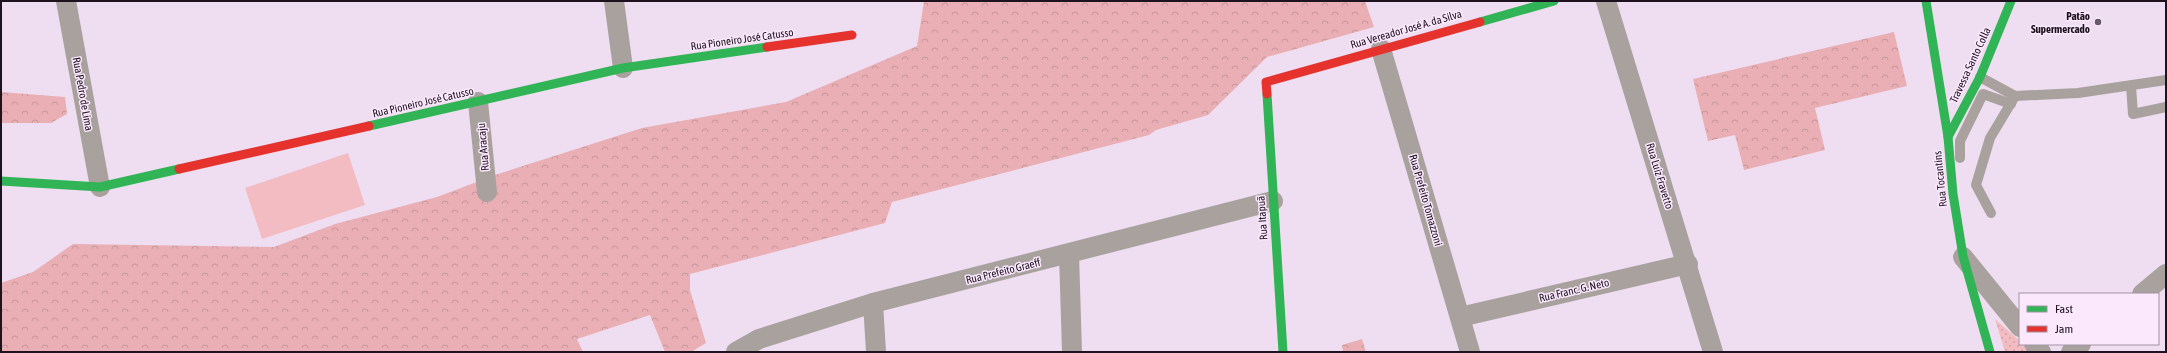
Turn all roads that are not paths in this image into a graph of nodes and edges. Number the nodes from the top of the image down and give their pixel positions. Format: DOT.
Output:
graph roads {
  1 [pos="66,1"];
  2 [pos="614,1"];
  3 [pos="1554,1"];
  4 [pos="1606,1"];
  5 [pos="1926,1"];
  6 [pos="2011,1"];
  7 [pos="852,35"];
  8 [pos="1381,49"];
  9 [pos="623,68"];
  10 [pos="1980,77"];
  11 [pos="2166,80"];
  12 [pos="1266,82"];
  13 [pos="2131,86"];
  14 [pos="2013,100"];
  15 [pos="478,102"];
  16 [pos="2166,107"];
  17 [pos="1948,137"];
  18 [pos="1,181"];
  19 [pos="100,187"];
  20 [pos="487,192"];
  21 [pos="1273,201"];
  22 [pos="1991,213"];
  23 [pos="1958,223"];
  24 [pos="1069,254"];
  25 [pos="1963,256"];
  26 [pos="1688,264"];
  27 [pos="2166,274"];
  28 [pos="2143,293"];
  29 [pos="873,303"];
  30 [pos="1460,317"];
  31 [pos="2019,326"];
  32 [pos="2080,345"];
  33 [pos="736,352"];
  34 [pos="876,352"];
  35 [pos="1072,352"];
  36 [pos="1283,352"];
  37 [pos="1470,352"];
  38 [pos="1713,352"];
  39 [pos="1990,352"];
  40 [pos="2071,352"];
  1 -- 19 [label="street, Rua Pedro de Lima"];
  2 -- 9 [label="street"];
  3 -- 8 [label="street, Rua Vereador José A. da Silva"];
  4 -- 26 [label="street, Rua Luiz Fravetto"];
  5 -- 17 [label="street, Rua Tocantins"];
  6 -- 10 [label="street, Travessa Santo Colla"];
  7 -- 9 [label="street, Rua Pioneiro José Catusso"];
  8 -- 12 [label="street, Rua Vereador José A. da Silva"];
  8 -- 30 [label="street, Rua Prefeito Tomazzoni"];
  9 -- 15 [label="street, Rua Pioneiro José Catusso"];
  10 -- 14 [label="lane"];
  10 -- 17 [label="street, Travessa Santo Colla"];
  11 -- 13 [label="lane"];
  12 -- 21 [label="street, Rua Itapuã"];
  13 -- 14 [label="lane"];
  13 -- 16 [label="lane"];
  14 -- 22 [label="lane"];
  14 -- 23 [label="lane"];
  15 -- 19 [label="street, Rua Pioneiro José Catusso"];
  15 -- 20 [label="street, Rua Aracaju"];
  17 -- 23 [label="street, Rua Tocantins"];
  18 -- 19 [label="street, Rua Pioneiro José Catusso"];
  21 -- 24 [label="street, Rua Prefeito Graeff"];
  21 -- 36 [label="street, Rua Itapuã"];
  23 -- 25 [label="street, Rua Tocantins"];
  24 -- 29 [label="street, Rua Prefeito Graeff"];
  24 -- 35 [label="street"];
  25 -- 31 [label="street"];
  25 -- 39 [label="street, Rua Tocantins"];
  26 -- 30 [label="street, Rua Franc. G. Neto"];
  26 -- 38 [label="street, Rua Luiz Fravetto"];
  27 -- 28 [label="street"];
  29 -- 33 [label="street, Rua Prefeito Graeff"];
  29 -- 34 [label="street"];
  30 -- 37 [label="street, Rua Prefeito Tomazzoni"];
  32 -- 40 [label="street"];
}
